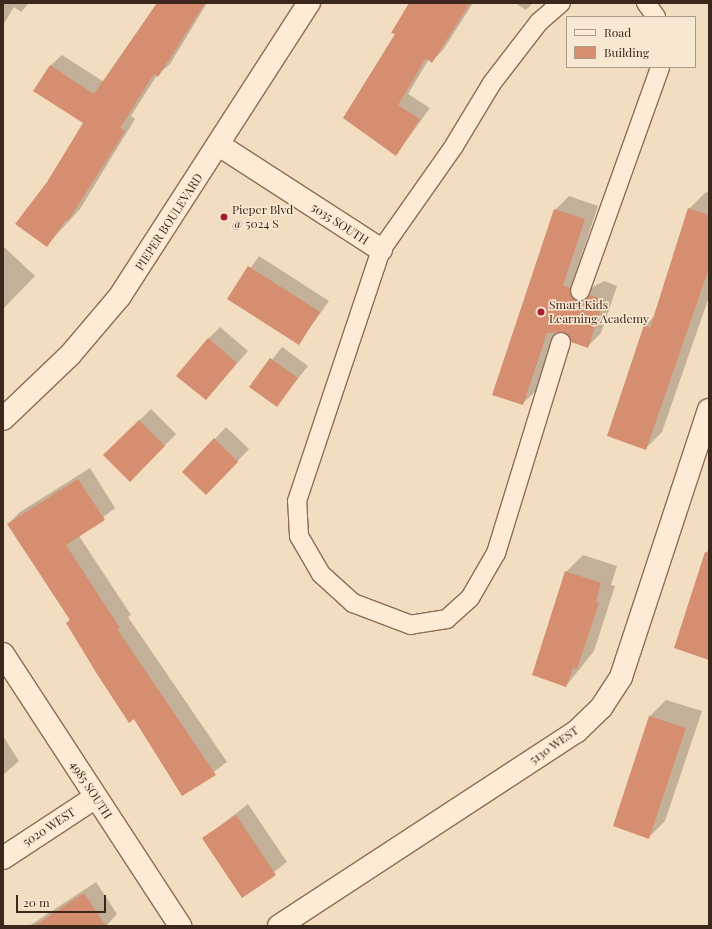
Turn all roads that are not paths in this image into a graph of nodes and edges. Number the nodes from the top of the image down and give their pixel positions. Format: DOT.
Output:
graph roads {
  1 [pos="309,3"];
  2 [pos="561,3"];
  3 [pos="646,3"];
  4 [pos="655,16"];
  5 [pos="660,68"];
  6 [pos="219,145"];
  7 [pos="381,250"];
  8 [pos="580,291"];
  9 [pos="561,342"];
  10 [pos="709,410"];
  11 [pos="3,419"];
  12 [pos="3,654"];
  13 [pos="96,797"];
  14 [pos="3,858"];
  15 [pos="180,926"];
  16 [pos="279,926"];
  1 -- 6 [label="street, PIEPER BOULEVARD"];
  2 -- 7 [label="lane"];
  3 -- 4 [label="lane"];
  5 -- 8 [label="lane"];
  6 -- 7 [label="street, 5035 SOUTH"];
  6 -- 11 [label="street, PIEPER BOULEVARD"];
  7 -- 9 [label="lane"];
  10 -- 16 [label="street, 5130 WEST"];
  12 -- 13 [label="street, 4985 SOUTH"];
  13 -- 14 [label="street, 5020 WEST"];
  13 -- 15 [label="street, 4985 SOUTH"];
}
